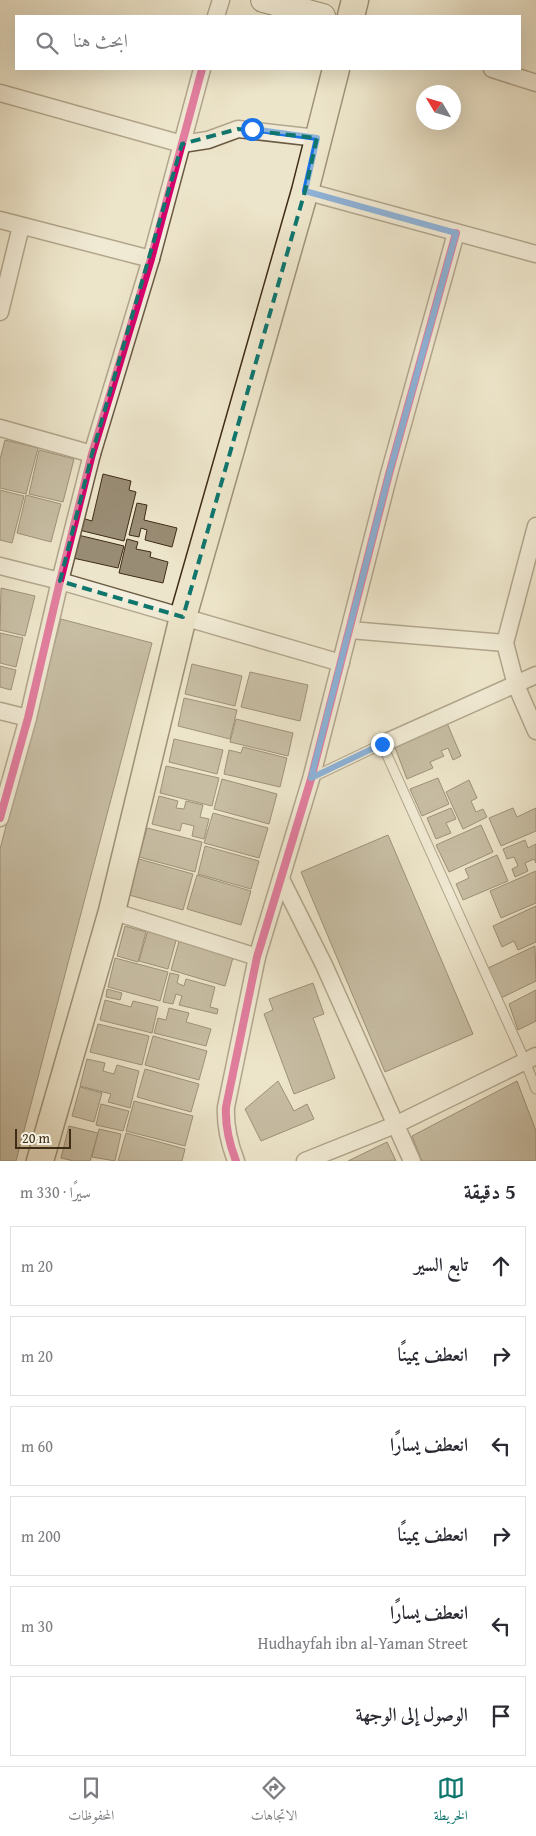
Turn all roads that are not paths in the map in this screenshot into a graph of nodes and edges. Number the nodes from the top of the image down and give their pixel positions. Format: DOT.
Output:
graph roads {
  1 [pos="221,0"];
  2 [pos="263,0"];
  3 [pos="355,0"];
  4 [pos="216,15"];
  5 [pos="319,15"];
  6 [pos="350,15"];
  7 [pos="202,70"];
  8 [pos="336,70"];
  9 [pos="495,70"];
  10 [pos="536,83"];
  11 [pos="0,93"];
  12 [pos="317,138"];
  13 [pos="182,144"];
  14 [pos="305,191"];
  15 [pos="0,220"];
  16 [pos="22,226"];
  17 [pos="456,233"];
  18 [pos="536,254"];
  19 [pos="151,259"];
  20 [pos="0,312"];
  21 [pos="0,428"];
  22 [pos="92,454"];
  23 [pos="536,526"];
  24 [pos="0,566"];
  25 [pos="60,581"];
  26 [pos="183,617"];
  27 [pos="350,630"];
  28 [pos="505,644"];
  29 [pos="341,663"];
  30 [pos="536,675"];
  31 [pos="516,685"];
  32 [pos="0,711"];
  33 [pos="28,718"];
  34 [pos="536,731"];
  35 [pos="382,744"];
  36 [pos="311,778"];
  37 [pos="0,818"];
  38 [pos="280,879"];
  39 [pos="112,910"];
  40 [pos="257,956"];
  41 [pos="531,1059"];
  42 [pos="536,1090"];
  43 [pos="395,1125"];
  44 [pos="40,1161"];
  45 [pos="236,1161"];
  46 [pos="305,1161"];
  47 [pos="412,1161"];
  1 -- 4 [label="street"];
  2 -- 5 [label="street"];
  3 -- 6 [label="main road"];
  7 -- 13 [label="street"];
  8 -- 12 [label="main road"];
  9 -- 10 [label="street"];
  11 -- 13 [label="street"];
  12 -- 13 [label="street"];
  12 -- 14 [label="main road"];
  13 -- 19 [label="street"];
  14 -- 17 [label="street"];
  14 -- 26 [label="main road"];
  15 -- 16 [label="street"];
  16 -- 19 [label="street"];
  16 -- 20 [label="street"];
  17 -- 18 [label="street"];
  17 -- 27 [label="street"];
  19 -- 22 [label="street"];
  21 -- 22 [label="street"];
  22 -- 25 [label="street"];
  23 -- 28 [label="street"];
  24 -- 25 [label="street"];
  25 -- 26 [label="street"];
  25 -- 33 [label="street"];
  26 -- 29 [label="street"];
  26 -- 39 [label="main road"];
  27 -- 28 [label="street"];
  27 -- 29 [label="street"];
  28 -- 31 [label="street"];
  29 -- 36 [label="street"];
  30 -- 31 [label="street"];
  31 -- 34 [label="street"];
  31 -- 35 [label="street"];
  32 -- 33 [label="street"];
  33 -- 37 [label="street"];
  35 -- 36 [label="lane"];
  35 -- 41 [label="lane"];
  36 -- 38 [label="street"];
  38 -- 40 [label="street"];
  38 -- 43 [label="street"];
  39 -- 40 [label="street"];
  39 -- 44 [label="main road"];
  40 -- 45 [label="street"];
  41 -- 42 [label="lane"];
  41 -- 43 [label="street"];
  43 -- 46 [label="street"];
  43 -- 47 [label="street"];
}
